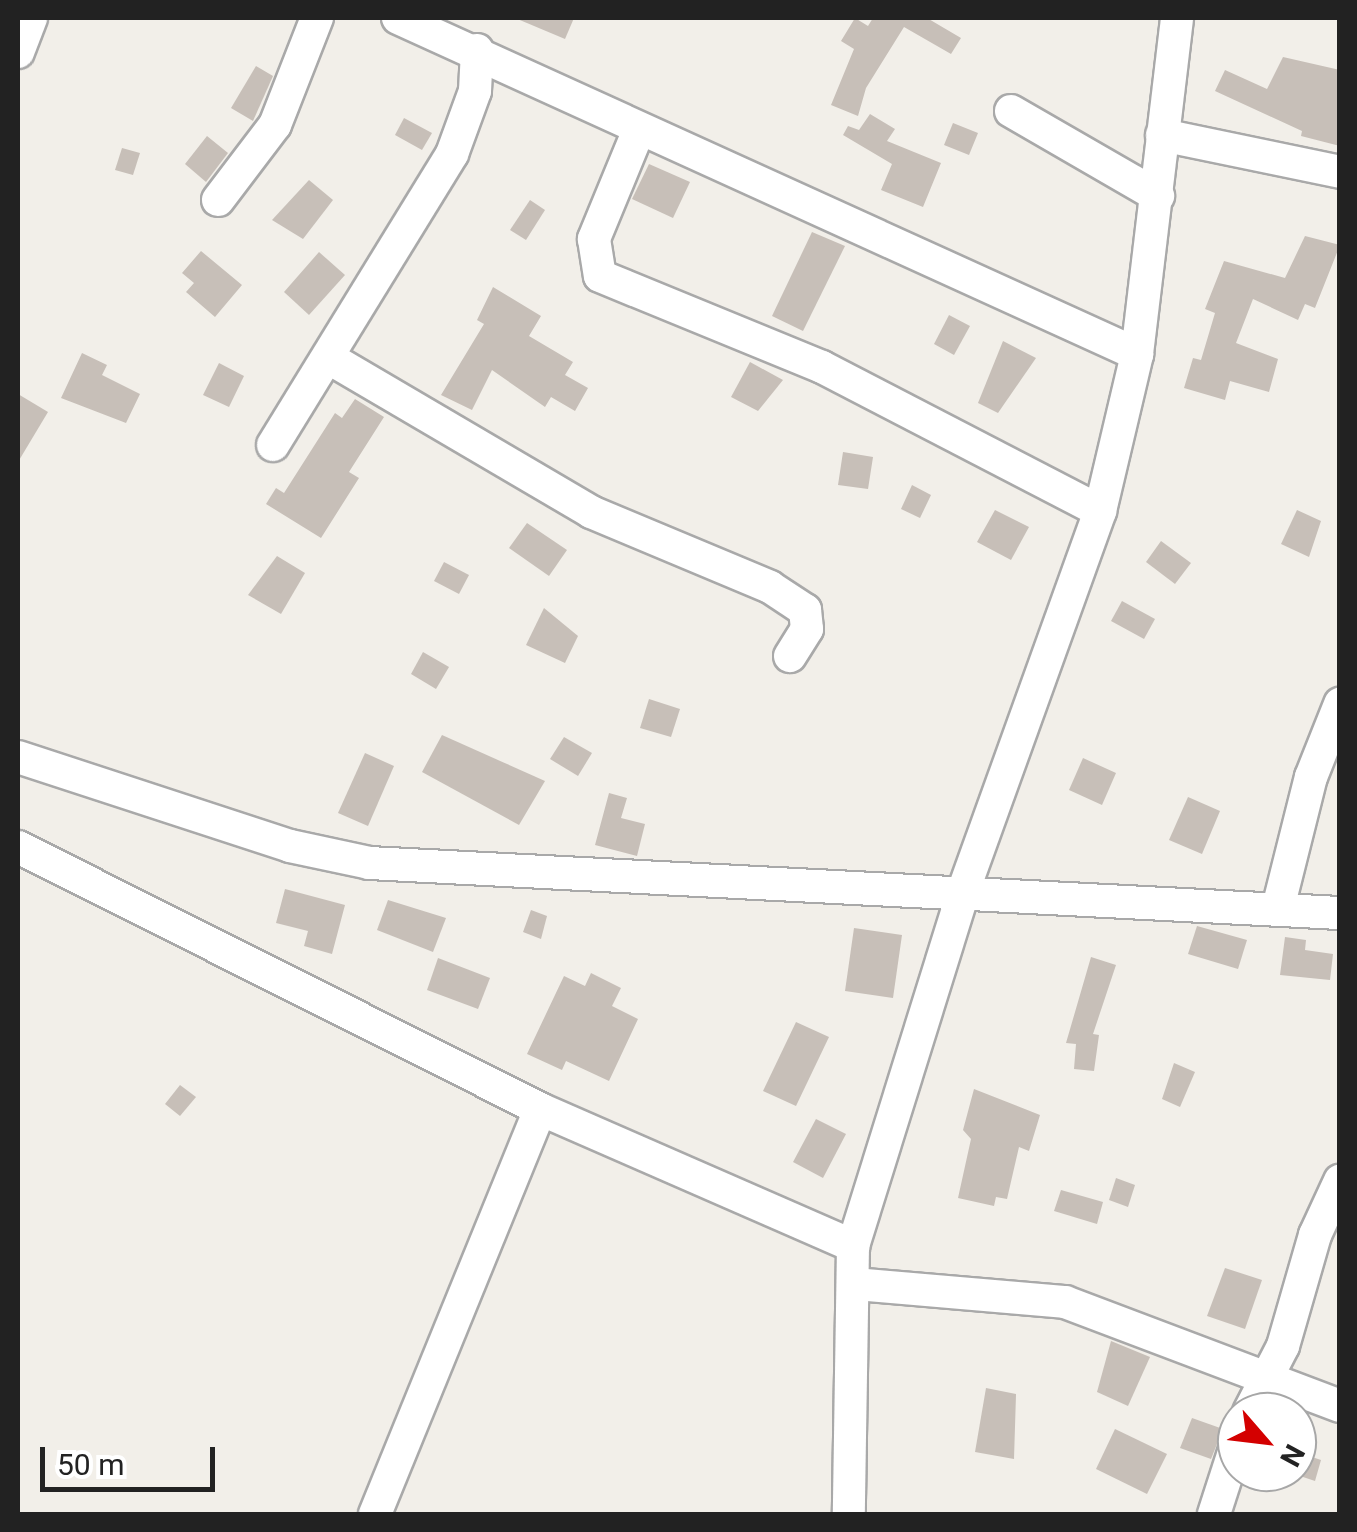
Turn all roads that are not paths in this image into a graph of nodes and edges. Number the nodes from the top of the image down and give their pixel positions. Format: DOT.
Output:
graph roads {
  1 [pos="31,18"];
  2 [pos="317,18"];
  3 [pos="398,18"];
  4 [pos="1177,18"];
  5 [pos="476,50"];
  6 [pos="18,52"];
  7 [pos="1012,111"];
  8 [pos="638,132"];
  9 [pos="1162,134"];
  10 [pos="1340,172"];
  11 [pos="1158,196"];
  12 [pos="218,200"];
  13 [pos="1137,354"];
  14 [pos="329,358"];
  15 [pos="273,446"];
  16 [pos="1100,511"];
  17 [pos="790,656"];
  18 [pos="1340,704"];
  19 [pos="18,757"];
  20 [pos="18,847"];
  21 [pos="964,889"];
  22 [pos="1278,908"];
  23 [pos="1340,913"];
  24 [pos="540,1109"];
  25 [pos="1340,1181"];
  26 [pos="853,1246"];
  27 [pos="855,1284"];
  28 [pos="1266,1377"];
  29 [pos="1259,1392"];
  30 [pos="1340,1406"];
  31 [pos="375,1514"];
  32 [pos="849,1514"];
  1 -- 6 [label="street"];
  2 -- 12 [label="street"];
  3 -- 5 [label="street"];
  4 -- 9 [label="street"];
  5 -- 8 [label="street"];
  5 -- 14 [label="street"];
  7 -- 11 [label="street"];
  8 -- 13 [label="street"];
  8 -- 16 [label="street"];
  9 -- 10 [label="street"];
  9 -- 11 [label="street"];
  11 -- 13 [label="street"];
  13 -- 16 [label="street"];
  14 -- 15 [label="street"];
  14 -- 17 [label="street"];
  16 -- 21 [label="street"];
  18 -- 22 [label="street"];
  19 -- 21 [label="street"];
  20 -- 24 [label="street"];
  21 -- 22 [label="street"];
  21 -- 26 [label="street"];
  22 -- 23 [label="street"];
  24 -- 26 [label="street"];
  24 -- 31 [label="street"];
  25 -- 28 [label="street"];
  26 -- 27 [label="street"];
  27 -- 28 [label="street"];
  27 -- 32 [label="street"];
  28 -- 29 [label="street"];
  28 -- 30 [label="street"];
}
